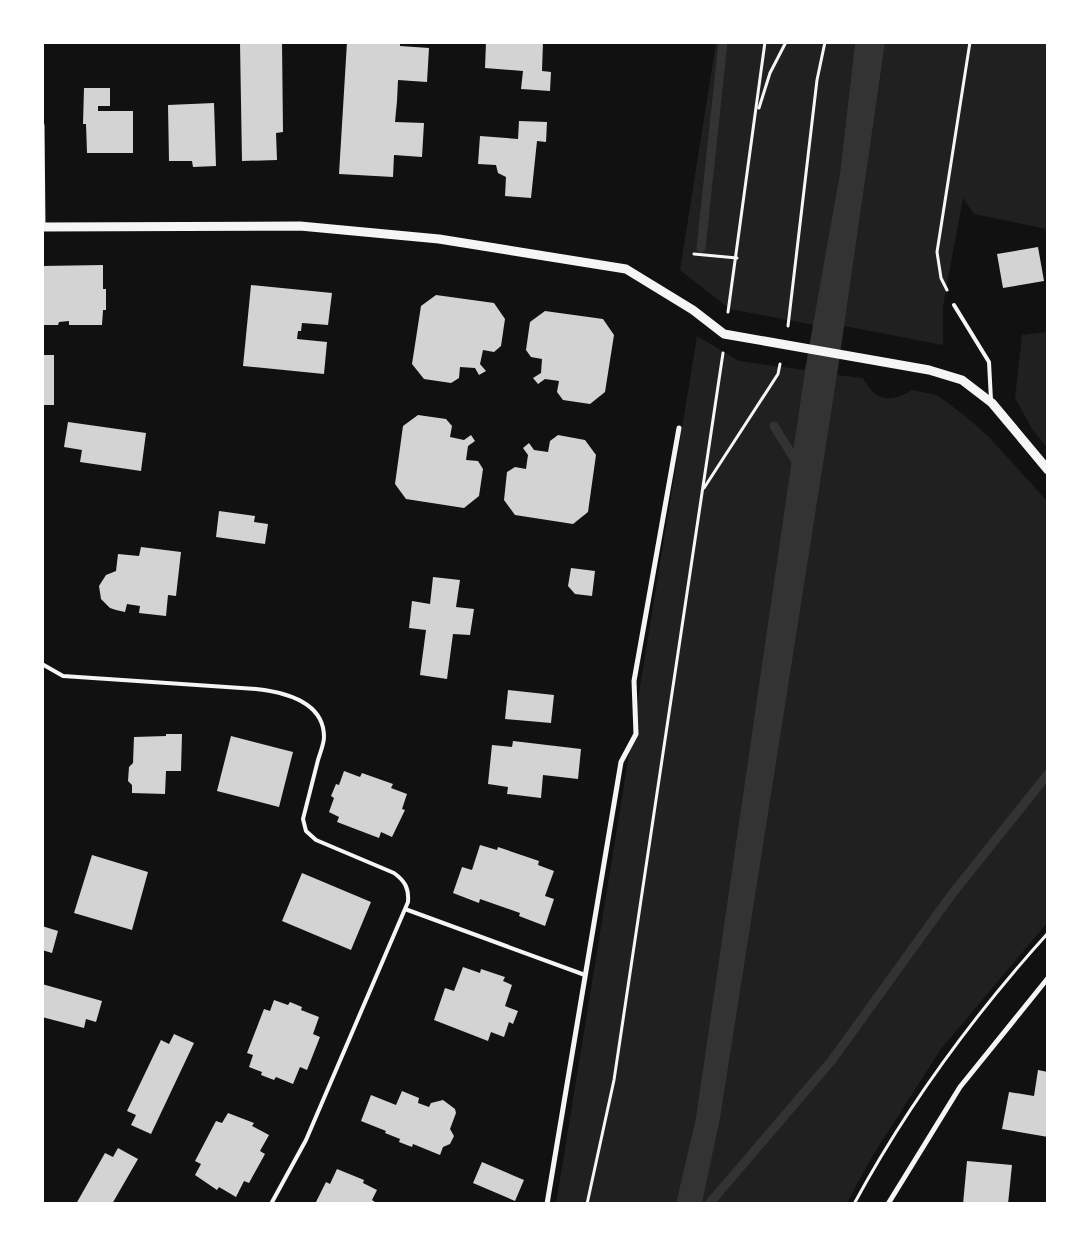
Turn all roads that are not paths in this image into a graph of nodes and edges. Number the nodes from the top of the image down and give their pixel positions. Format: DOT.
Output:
graph roads {
  1 [pos="42,125"];
  2 [pos="43,227"];
  3 [pos="954,305"];
  4 [pos="992,403"];
  5 [pos="679,428"];
  6 [pos="1048,470"];
  7 [pos="42,664"];
  8 [pos="405,909"];
  9 [pos="585,975"];
  10 [pos="1048,978"];
  11 [pos="271,1204"];
  12 [pos="547,1204"];
  13 [pos="888,1204"];
  1 -- 2 [label="street"];
  2 -- 4 [label="street"];
  3 -- 4 [label="lane"];
  4 -- 6 [label="street"];
  5 -- 9 [label="street"];
  7 -- 8 [label="lane"];
  8 -- 9 [label="lane"];
  8 -- 11 [label="lane"];
  9 -- 12 [label="street"];
  10 -- 13 [label="street"];
}
